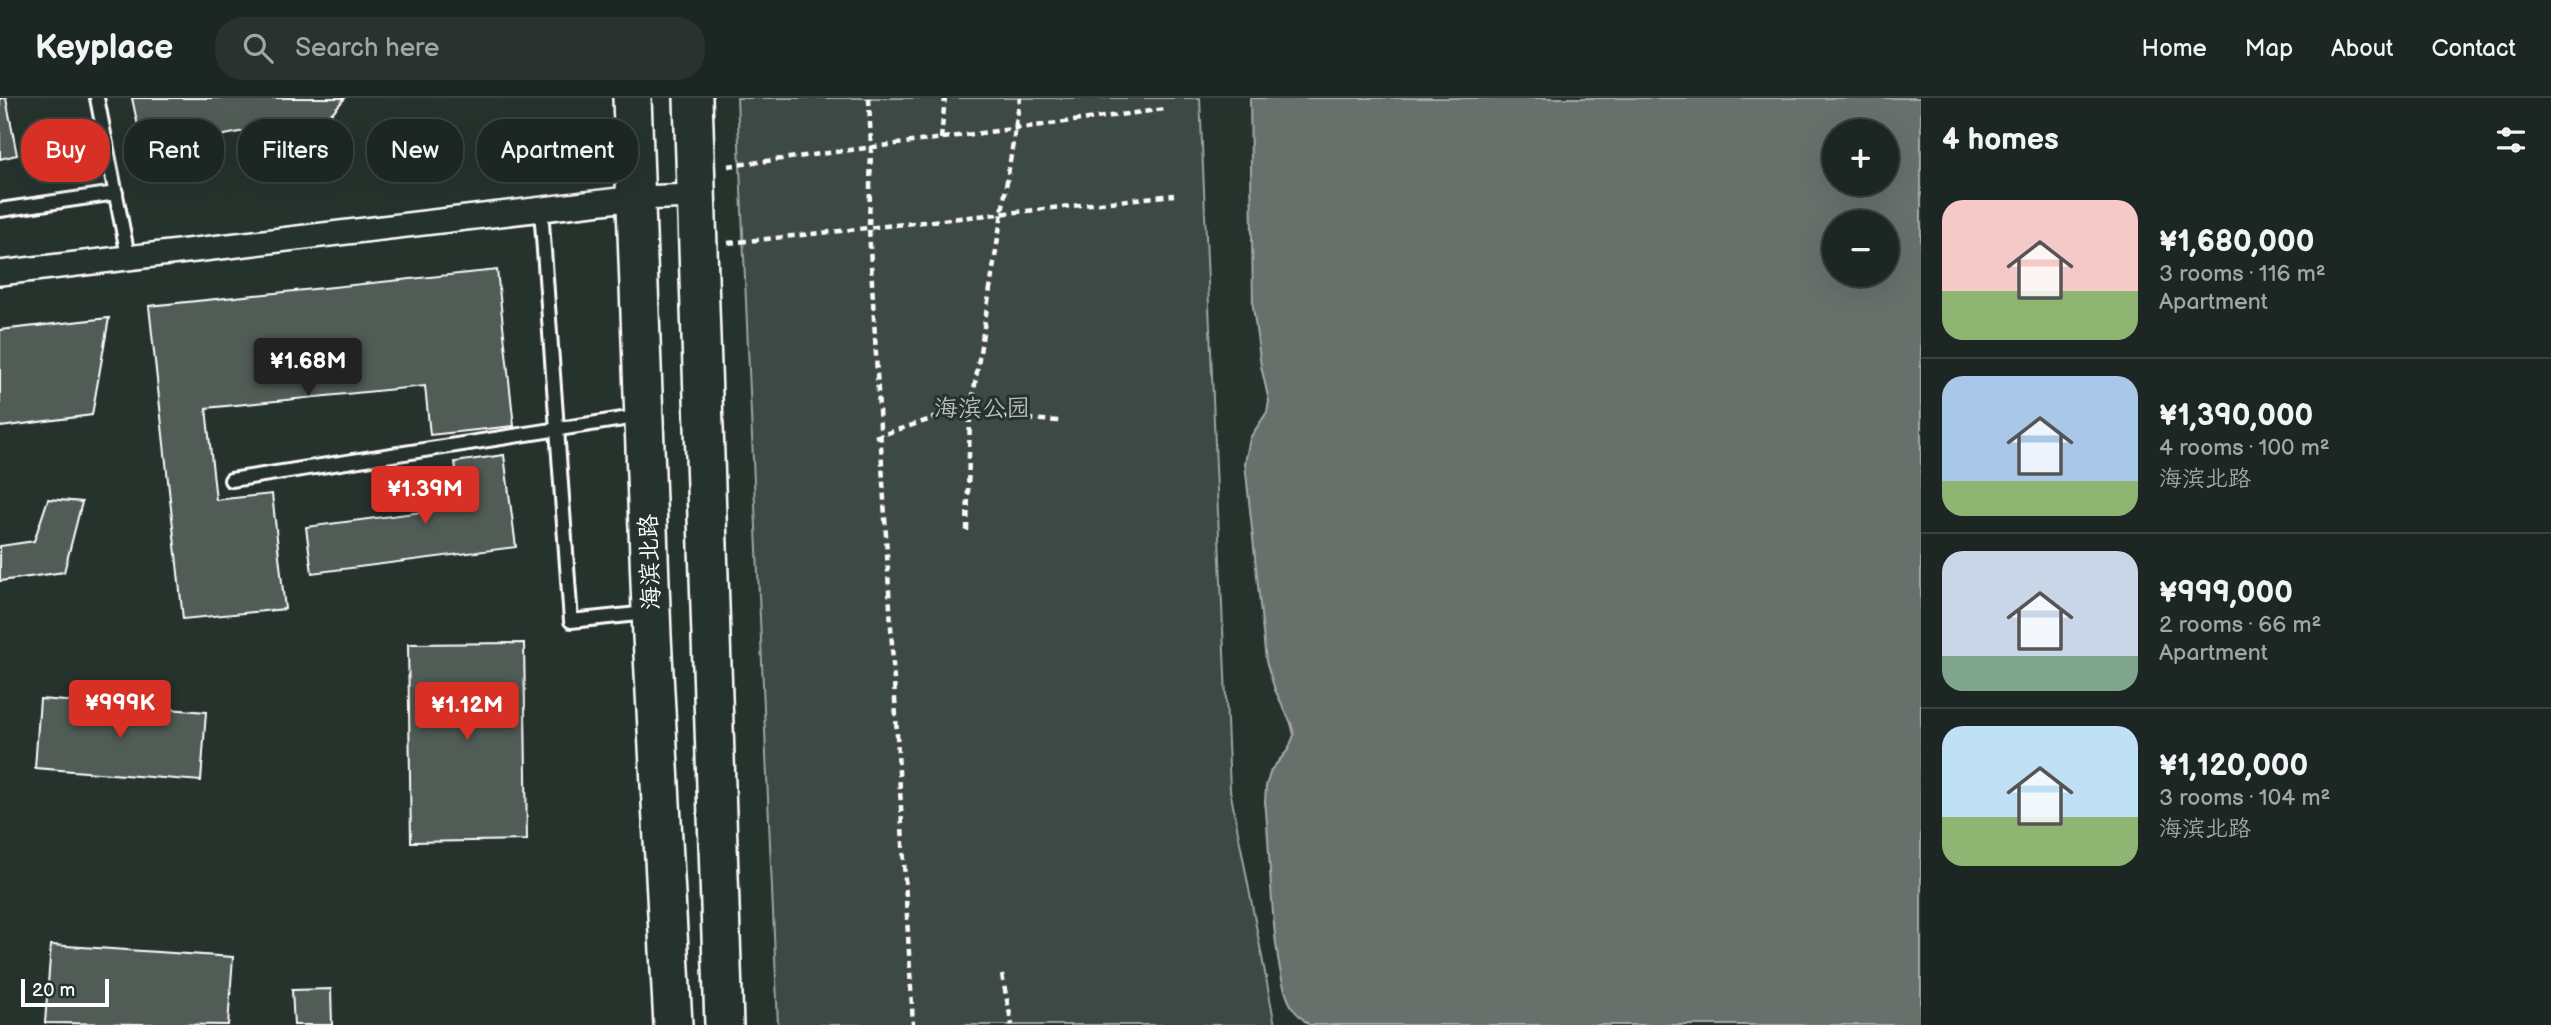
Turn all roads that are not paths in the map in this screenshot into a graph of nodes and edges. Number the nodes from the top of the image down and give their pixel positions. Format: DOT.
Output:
graph roads {
  1 [pos="97,98"];
  2 [pos="632,98"];
  3 [pos="693,98"];
  4 [pos="697,182"];
  5 [pos="116,193"];
  6 [pos="636,198"];
  7 [pos="541,209"];
  8 [pos="0,210"];
  9 [pos="128,256"];
  10 [pos="0,272"];
  11 [pos="645,416"];
  12 [pos="558,429"];
  13 [pos="231,480"];
  14 [pos="651,612"];
  15 [pos="673,1025"];
  16 [pos="724,1025"];
  1 -- 5 [label="lane"];
  2 -- 6 [label="main road, 海滨北路"];
  3 -- 4 [label="main road"];
  4 -- 6 [label="street"];
  4 -- 16 [label="main road"];
  5 -- 8 [label="lane"];
  5 -- 9 [label="lane"];
  6 -- 7 [label="street"];
  6 -- 11 [label="main road, 海滨北路"];
  7 -- 9 [label="street"];
  7 -- 12 [label="lane"];
  9 -- 10 [label="street"];
  11 -- 12 [label="lane"];
  11 -- 14 [label="main road, 海滨北路"];
  12 -- 13 [label="lane"];
  12 -- 14 [label="lane"];
  14 -- 15 [label="main road, 海滨北路"];
}
